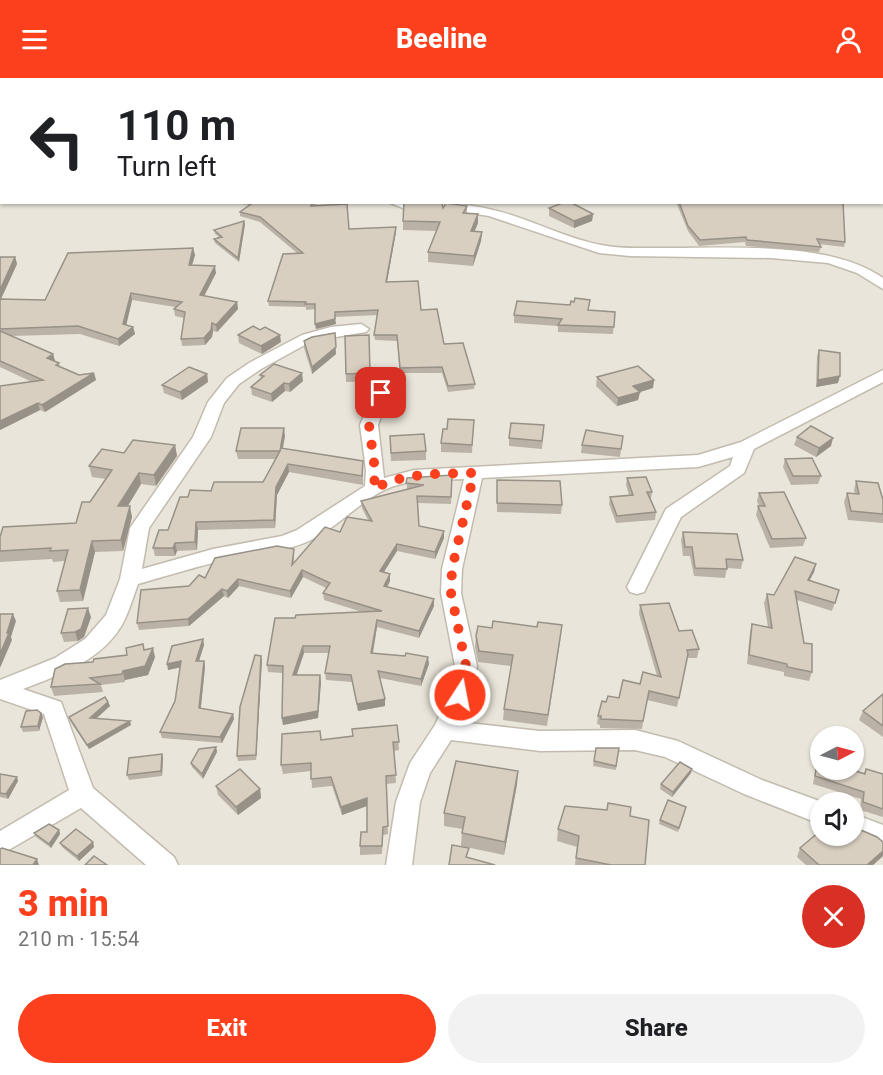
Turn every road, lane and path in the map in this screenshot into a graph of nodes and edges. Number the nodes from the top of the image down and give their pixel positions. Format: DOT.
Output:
graph roads {
  1 [pos="401,204"];
  2 [pos="883,285"];
  3 [pos="361,329"];
  4 [pos="883,375"];
  5 [pos="381,393"];
  6 [pos="745,449"];
  7 [pos="474,473"];
  8 [pos="374,489"];
  9 [pos="130,579"];
  10 [pos="637,587"];
  11 [pos="0,690"];
  12 [pos="445,730"];
  13 [pos="83,794"];
  14 [pos="810,809"];
  15 [pos="864,829"];
  16 [pos="883,836"];
  17 [pos="0,844"];
  18 [pos="165,865"];
  19 [pos="399,865"];
  1 -- 2 [label="street"];
  3 -- 9 [label="street"];
  4 -- 6 [label="street"];
  5 -- 8 [label="street"];
  6 -- 7 [label="street"];
  6 -- 10 [label="street"];
  7 -- 8 [label="street"];
  7 -- 12 [label="street"];
  8 -- 9 [label="street"];
  9 -- 11 [label="street"];
  11 -- 13 [label="street"];
  12 -- 14 [label="street"];
  12 -- 19 [label="street"];
  13 -- 17 [label="street"];
  13 -- 18 [label="street"];
  15 -- 16 [label="street"];
}
